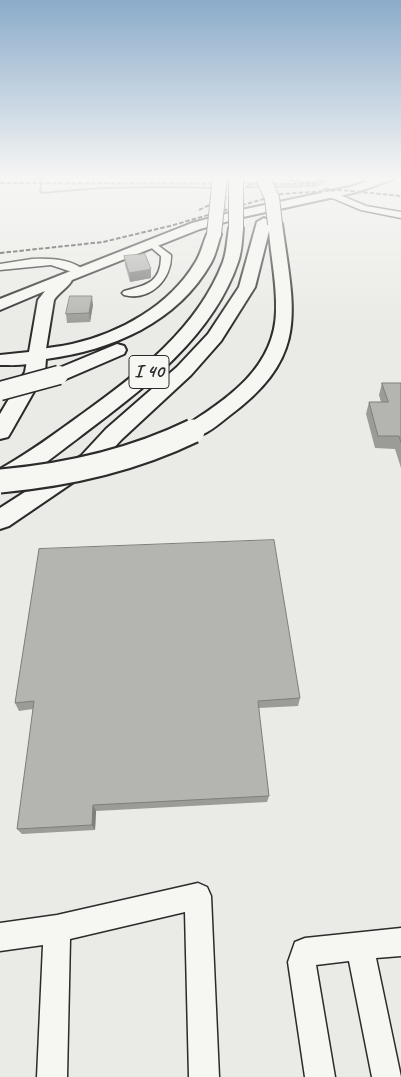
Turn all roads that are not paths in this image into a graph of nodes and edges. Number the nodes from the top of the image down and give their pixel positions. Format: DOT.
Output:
graph roads {
  1 [pos="189,228"];
  2 [pos="267,228"];
  3 [pos="270,228"];
  4 [pos="226,229"];
  5 [pos="149,242"];
  6 [pos="3,268"];
  7 [pos="75,271"];
  8 [pos="0,293"];
  9 [pos="128,293"];
  10 [pos="0,305"];
  11 [pos="37,355"];
  12 [pos="0,360"];
  13 [pos="0,391"];
  14 [pos="0,432"];
  15 [pos="3,497"];
  16 [pos="57,930"];
  17 [pos="0,937"];
  18 [pos="401,942"];
  19 [pos="360,947"];
  20 [pos="52,1077"];
  21 [pos="204,1077"];
  22 [pos="320,1077"];
  23 [pos="387,1077"];
  1 -- 5 [label="main road"];
  2 -- 15 [label="highway, I 40"];
  3 -- 15 [label="highway, bridge"];
  4 -- 11 [label="highway"];
  4 -- 13 [label="highway, bridge"];
  4 -- 15 [label="highway, I 40"];
  5 -- 7 [label="main road"];
  5 -- 9 [label="street"];
  6 -- 7 [label="street"];
  7 -- 8 [label="main road"];
  7 -- 10 [label="main road"];
  7 -- 11 [label="main road"];
  11 -- 12 [label="main road"];
  11 -- 14 [label="highway"];
  16 -- 17 [label="street"];
  16 -- 20 [label="street"];
  16 -- 21 [label="street"];
  18 -- 19 [label="street"];
  19 -- 22 [label="street"];
  19 -- 23 [label="street"];
}
